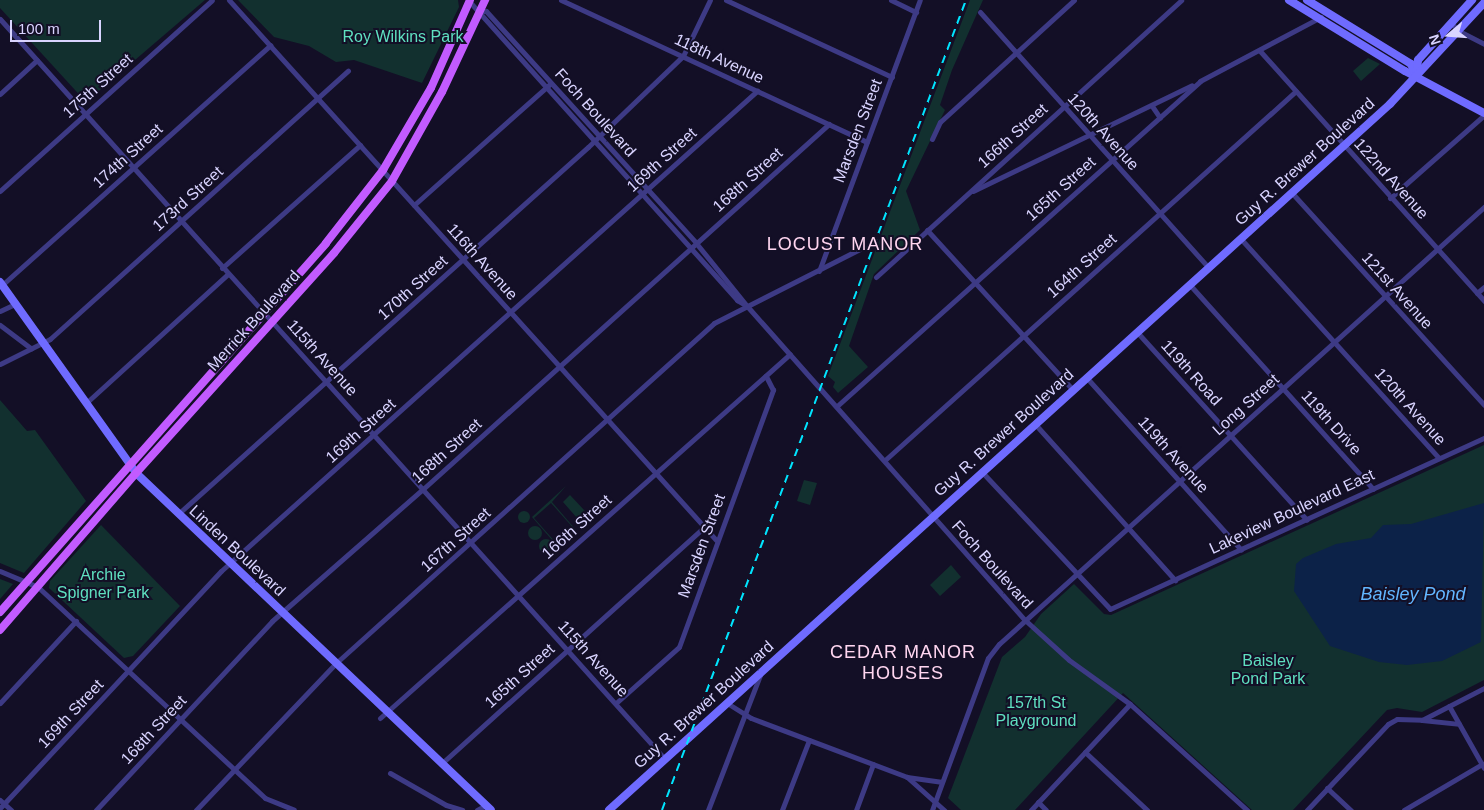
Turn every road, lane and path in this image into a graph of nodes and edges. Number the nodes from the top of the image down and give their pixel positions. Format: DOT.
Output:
graph roads {
  1 [pos="212,0"];
  2 [pos="229,0"];
  3 [pos="485,0"];
  4 [pos="561,0"];
  5 [pos="710,0"];
  6 [pos="726,0"];
  7 [pos="891,0"];
  8 [pos="920,0"];
  9 [pos="1074,0"];
  10 [pos="1182,0"];
  11 [pos="1289,0"];
  12 [pos="1307,0"];
  13 [pos="1472,0"];
  14 [pos="470,1"];
  15 [pos="1484,3"];
  16 [pos="479,11"];
  17 [pos="1326,11"];
  18 [pos="916,12"];
  19 [pos="980,12"];
  20 [pos="0,19"];
  21 [pos="1320,19"];
  22 [pos="1451,23"];
  23 [pos="1459,31"];
  24 [pos="1484,44"];
  25 [pos="270,45"];
  26 [pos="1260,51"];
  27 [pos="1015,53"];
  28 [pos="683,56"];
  29 [pos="37,60"];
  30 [pos="348,71"];
  31 [pos="1416,75"];
  32 [pos="892,77"];
  33 [pos="1200,81"];
  34 [pos="551,83"];
  35 [pos="546,88"];
  36 [pos="757,91"];
  37 [pos="1296,91"];
  38 [pos="0,94"];
  39 [pos="318,98"];
  40 [pos="1064,106"];
  41 [pos="1152,106"];
  42 [pos="85,113"];
  43 [pos="1484,114"];
  44 [pos="1160,118"];
  45 [pos="829,124"];
  46 [pos="599,136"];
  47 [pos="1091,137"];
  48 [pos="932,139"];
  49 [pos="594,142"];
  50 [pos="867,142"];
  51 [pos="360,145"];
  52 [pos="1344,146"];
  53 [pos="1112,160"];
  54 [pos="134,167"];
  55 [pos="383,170"];
  56 [pos="392,181"];
  57 [pos="648,190"];
  58 [pos="0,191"];
  59 [pos="1292,193"];
  60 [pos="968,194"];
  61 [pos="642,195"];
  62 [pos="1390,198"];
  63 [pos="414,205"];
  64 [pos="1484,207"];
  65 [pos="1160,214"];
  66 [pos="182,221"];
  67 [pos="928,230"];
  68 [pos="1240,239"];
  69 [pos="327,241"];
  70 [pos="696,243"];
  71 [pos="864,247"];
  72 [pos="338,248"];
  73 [pos="690,249"];
  74 [pos="1437,249"];
  75 [pos="463,260"];
  76 [pos="222,268"];
  77 [pos="1209,268"];
  78 [pos="819,271"];
  79 [pos="228,274"];
  80 [pos="876,277"];
  81 [pos="1,283"];
  82 [pos="975,283"];
  83 [pos="1190,285"];
  84 [pos="1484,287"];
  85 [pos="1477,293"];
  86 [pos="1386,296"];
  87 [pos="1484,300"];
  88 [pos="15,304"];
  89 [pos="747,306"];
  90 [pos="0,311"];
  91 [pos="264,312"];
  92 [pos="511,313"];
  93 [pos="272,322"];
  94 [pos="0,325"];
  95 [pos="1137,332"];
  96 [pos="1024,336"];
  97 [pos="42,342"];
  98 [pos="1334,342"];
  99 [pos="31,348"];
  100 [pos="790,354"];
  101 [pos="0,364"];
  102 [pos="559,367"];
  103 [pos="766,376"];
  104 [pos="1086,378"];
  105 [pos="326,382"];
  106 [pos="1282,388"];
  107 [pos="1073,390"];
  108 [pos="86,403"];
  109 [pos="1484,405"];
  110 [pos="838,406"];
  111 [pos="608,420"];
  112 [pos="1035,424"];
  113 [pos="375,436"];
  114 [pos="1231,436"];
  115 [pos="1484,438"];
  116 [pos="1439,458"];
  117 [pos="886,460"];
  118 [pos="128,463"];
  119 [pos="982,472"];
  120 [pos="136,473"];
  121 [pos="656,473"];
  122 [pos="1180,481"];
  123 [pos="423,489"];
  124 [pos="1373,489"];
  125 [pos="178,514"];
  126 [pos="932,516"];
  127 [pos="1307,520"];
  128 [pos="704,527"];
  129 [pos="1128,528"];
  130 [pos="716,540"];
  131 [pos="471,542"];
  132 [pos="1241,550"];
  133 [pos="230,564"];
  134 [pos="0,571"];
  135 [pos="1076,574"];
  136 [pos="1175,580"];
  137 [pos="26,582"];
  138 [pos="38,587"];
  139 [pos="520,596"];
  140 [pos="0,612"];
  141 [pos="283,613"];
  142 [pos="1025,620"];
  143 [pos="76,621"];
  144 [pos="0,630"];
  145 [pos="568,650"];
  146 [pos="336,663"];
  147 [pos="129,670"];
  148 [pos="762,671"];
  149 [pos="1484,688"];
  150 [pos="0,703"];
  151 [pos="616,703"];
  152 [pos="727,703"];
  153 [pos="1130,704"];
  154 [pos="1449,706"];
  155 [pos="389,713"];
  156 [pos="745,714"];
  157 [pos="380,718"];
  158 [pos="182,719"];
  159 [pos="1422,720"];
  160 [pos="1459,724"];
  161 [pos="809,740"];
  162 [pos="1085,752"];
  163 [pos="665,759"];
  164 [pos="442,763"];
  165 [pos="873,764"];
  166 [pos="1483,766"];
  167 [pos="234,769"];
  168 [pos="390,773"];
  169 [pos="907,777"];
  170 [pos="941,782"];
  171 [pos="1327,788"];
  172 [pos="934,801"];
  173 [pos="1038,802"];
  174 [pos="1,804"];
  175 [pos="488,808"];
  176 [pos="11,810"];
  177 [pos="96,810"];
  178 [pos="196,810"];
  179 [pos="293,810"];
  180 [pos="462,810"];
  181 [pos="477,810"];
  182 [pos="609,810"];
  183 [pos="708,810"];
  184 [pos="782,810"];
  185 [pos="856,810"];
  186 [pos="932,810"];
  187 [pos="944,810"];
  188 [pos="1031,810"];
  189 [pos="1046,810"];
  190 [pos="1148,810"];
  191 [pos="1247,810"];
  192 [pos="1307,810"];
  193 [pos="1351,810"];
  194 [pos="1404,810"];
  1 -- 42 [label="street, 175th Street"];
  2 -- 25 [label="street, 116th Avenue"];
  3 -- 16 [label="main road, Merrick Boulevard"];
  4 -- 28 [label="street, 118th Avenue"];
  5 -- 28 [label="street"];
  6 -- 32 [label="street"];
  7 -- 18 [label="street"];
  8 -- 18 [label="street, Marsden Street"];
  9 -- 27 [label="street"];
  10 -- 40 [label="street, 166th Street"];
  11 -- 21 [label="main road"];
  12 -- 17 [label="main road"];
  13 -- 22 [label="main road, Guy R. Brewer Boulevard"];
  14 -- 16 [label="street, Foch Boulevard"];
  14 -- 55 [label="main road, Merrick Boulevard"];
  15 -- 23 [label="main road, Guy R. Brewer Boulevard"];
  16 -- 34 [label="street, Foch Boulevard"];
  16 -- 35 [label="street, Foch Boulevard"];
  16 -- 56 [label="main road, Merrick Boulevard"];
  17 -- 21 [label="street"];
  17 -- 31 [label="main road"];
  18 -- 32 [label="street, Marsden Street"];
  19 -- 27 [label="street, 120th Avenue"];
  20 -- 29 [label="street, 115th Avenue"];
  21 -- 26 [label="street, 165th Street"];
  21 -- 31 [label="main road"];
  22 -- 23 [label="street"];
  22 -- 31 [label="main road, Guy R. Brewer Boulevard"];
  23 -- 24 [label="street"];
  23 -- 31 [label="main road, Guy R. Brewer Boulevard"];
  25 -- 39 [label="street, 116th Avenue"];
  25 -- 54 [label="street, 174th Street"];
  26 -- 33 [label="street, 165th Street"];
  26 -- 37 [label="street, 122nd Avenue"];
  27 -- 40 [label="street, 120th Avenue"];
  27 -- 48 [label="street"];
  28 -- 36 [label="street, 118th Avenue"];
  28 -- 46 [label="street, 170th Street"];
  29 -- 38 [label="street"];
  29 -- 42 [label="street, 115th Avenue"];
  30 -- 39 [label="street, 173rd Street"];
  31 -- 43 [label="main road"];
  31 -- 52 [label="main road, Guy R. Brewer Boulevard"];
  32 -- 50 [label="street, Marsden Street"];
  33 -- 41 [label="street"];
  33 -- 44 [label="street, 165th Street"];
  34 -- 35 [label="street"];
  34 -- 46 [label="street, Foch Boulevard"];
  35 -- 49 [label="street, Foch Boulevard"];
  35 -- 63 [label="street"];
  36 -- 45 [label="street, 118th Avenue"];
  36 -- 57 [label="street, 169th Street"];
  37 -- 52 [label="street, 122nd Avenue"];
  37 -- 65 [label="street, 164th Street"];
  39 -- 51 [label="street, 116th Avenue"];
  39 -- 66 [label="street, 173rd Street"];
  40 -- 47 [label="street, 120th Avenue"];
  40 -- 60 [label="street, 166th Street"];
  41 -- 44 [label="street"];
  41 -- 47 [label="street"];
  42 -- 54 [label="street, 115th Avenue"];
  42 -- 58 [label="street, 175th Street"];
  43 -- 62 [label="street"];
  44 -- 53 [label="street, 165th Street"];
  45 -- 50 [label="street, 118th Avenue"];
  45 -- 70 [label="street, 168th Street"];
  46 -- 49 [label="street, 170th Street"];
  46 -- 57 [label="street, Foch Boulevard"];
  47 -- 53 [label="street, 120th Avenue"];
  47 -- 60 [label="street"];
  49 -- 61 [label="street, Foch Boulevard"];
  49 -- 75 [label="street, 170th Street"];
  50 -- 78 [label="street, Marsden Street"];
  51 -- 55 [label="street, 116th Avenue"];
  51 -- 76 [label="street"];
  52 -- 59 [label="main road, Guy R. Brewer Boulevard"];
  52 -- 62 [label="street, 122nd Avenue"];
  53 -- 65 [label="street, 120th Avenue"];
  53 -- 82 [label="street, 165th Street"];
  54 -- 66 [label="street, 115th Avenue"];
  54 -- 81 [label="street, 174th Street"];
  55 -- 56 [label="street, 116th Avenue"];
  55 -- 69 [label="main road, Merrick Boulevard"];
  56 -- 63 [label="street, 116th Avenue"];
  56 -- 72 [label="main road, Merrick Boulevard"];
  57 -- 61 [label="street, 169th Street"];
  57 -- 70 [label="street, Foch Boulevard"];
  59 -- 68 [label="main road, Guy R. Brewer Boulevard"];
  59 -- 86 [label="street, 121st Avenue"];
  60 -- 67 [label="street, 166th Street"];
  61 -- 73 [label="street, Foch Boulevard"];
  61 -- 92 [label="street, 169th Street"];
  62 -- 74 [label="street, 122nd Avenue"];
  63 -- 75 [label="street, 116th Avenue"];
  64 -- 74 [label="street, Long Street"];
  65 -- 77 [label="street, 120th Avenue"];
  65 -- 96 [label="street, 164th Street"];
  66 -- 76 [label="street, 115th Avenue"];
  66 -- 97 [label="street, 173rd Street"];
  67 -- 80 [label="street, 166th Street"];
  67 -- 82 [label="street"];
  68 -- 77 [label="main road, Guy R. Brewer Boulevard"];
  68 -- 98 [label="street, 120th Avenue"];
  69 -- 72 [label="main road"];
  69 -- 91 [label="main road, Merrick Boulevard"];
  70 -- 73 [label="street, 168th Street"];
  70 -- 89 [label="street, Foch Boulevard"];
  71 -- 78 [label="street, 167th Street"];
  72 -- 93 [label="main road, Merrick Boulevard"];
  73 -- 89 [label="street, Foch Boulevard"];
  73 -- 102 [label="street, 168th Street"];
  74 -- 85 [label="street, 122nd Avenue"];
  74 -- 86 [label="street, Long Street"];
  75 -- 92 [label="street, 116th Avenue"];
  75 -- 105 [label="street, 170th Street"];
  76 -- 79 [label="street, 115th Avenue"];
  77 -- 83 [label="main road, Guy R. Brewer Boulevard"];
  78 -- 89 [label="street, 167th Street"];
  79 -- 91 [label="street, 115th Avenue"];
  79 -- 108 [label="street"];
  81 -- 88 [label="main road, Linden Boulevard"];
  82 -- 96 [label="street"];
  82 -- 110 [label="street, 165th Street"];
  83 -- 95 [label="main road, Guy R. Brewer Boulevard"];
  83 -- 106 [label="street, 119th Drive"];
  84 -- 85 [label="street"];
  85 -- 87 [label="street, 122nd Avenue"];
  86 -- 98 [label="street, Long Street"];
  86 -- 109 [label="street, 121st Avenue"];
  88 -- 90 [label="street"];
  88 -- 97 [label="main road, Linden Boulevard"];
  89 -- 100 [label="street, Foch Boulevard"];
  89 -- 111 [label="street, 167th Street"];
  91 -- 93 [label="street, 115th Avenue"];
  91 -- 118 [label="main road, Merrick Boulevard"];
  92 -- 102 [label="street, 116th Avenue"];
  92 -- 113 [label="street, 169th Street"];
  93 -- 105 [label="street, 115th Avenue"];
  93 -- 120 [label="main road, Merrick Boulevard"];
  94 -- 99 [label="street"];
  95 -- 104 [label="main road, Guy R. Brewer Boulevard"];
  95 -- 114 [label="street, 119th Road"];
  96 -- 107 [label="street"];
  96 -- 117 [label="street, 164th Street"];
  97 -- 99 [label="street, 173rd Street"];
  97 -- 108 [label="main road, Linden Boulevard"];
  98 -- 106 [label="street, Long Street"];
  98 -- 116 [label="street, 120th Avenue"];
  99 -- 101 [label="street, 173rd Street"];
  100 -- 103 [label="street, 166th Street"];
  100 -- 110 [label="street, Foch Boulevard"];
  102 -- 111 [label="street, 116th Avenue"];
  102 -- 123 [label="street, 168th Street"];
  103 -- 121 [label="street, 166th Street"];
  103 -- 130 [label="street, Marsden Street"];
  104 -- 107 [label="main road, Guy R. Brewer Boulevard"];
  104 -- 122 [label="street, 119th Avenue"];
  105 -- 113 [label="street, 115th Avenue"];
  105 -- 125 [label="street, 170th Street"];
  106 -- 114 [label="street, Long Street"];
  106 -- 124 [label="street, 119th Drive"];
  107 -- 112 [label="main road, Guy R. Brewer Boulevard"];
  108 -- 118 [label="main road, Linden Boulevard"];
  110 -- 117 [label="street, Foch Boulevard"];
  111 -- 121 [label="street, 116th Avenue"];
  111 -- 131 [label="street, 167th Street"];
  112 -- 119 [label="main road, Guy R. Brewer Boulevard"];
  112 -- 129 [label="street"];
  113 -- 123 [label="street, 115th Avenue"];
  113 -- 133 [label="street, 169th Street"];
  114 -- 122 [label="street, Long Street"];
  114 -- 127 [label="street, 119th Road"];
  115 -- 116 [label="street, Lakeview Boulevard East"];
  116 -- 124 [label="street, Lakeview Boulevard East"];
  117 -- 126 [label="street, Foch Boulevard"];
  118 -- 120 [label="main road, Linden Boulevard"];
  118 -- 137 [label="main road, Merrick Boulevard"];
  119 -- 126 [label="main road, Guy R. Brewer Boulevard"];
  119 -- 135 [label="street"];
  120 -- 125 [label="main road, Linden Boulevard"];
  120 -- 138 [label="main road, Merrick Boulevard"];
  121 -- 128 [label="street, 116th Avenue"];
  121 -- 139 [label="street, 166th Street"];
  122 -- 129 [label="street, Long Street"];
  122 -- 132 [label="street, 119th Avenue"];
  123 -- 131 [label="street, 115th Avenue"];
  123 -- 141 [label="street, 168th Street"];
  124 -- 127 [label="street, Lakeview Boulevard East"];
  125 -- 133 [label="main road, Linden Boulevard"];
  126 -- 142 [label="street, Foch Boulevard"];
  126 -- 148 [label="main road, Guy R. Brewer Boulevard"];
  127 -- 132 [label="street, Lakeview Boulevard East"];
  128 -- 130 [label="street, 116th Avenue"];
  128 -- 145 [label="street, 165th Street"];
  129 -- 135 [label="street, Long Street"];
  129 -- 136 [label="street"];
  130 -- 151 [label="street, Marsden Street"];
  131 -- 139 [label="street, 115th Avenue"];
  131 -- 146 [label="street, 167th Street"];
  132 -- 136 [label="street, Lakeview Boulevard East"];
  133 -- 141 [label="main road, Linden Boulevard"];
  133 -- 147 [label="street, 169th Street"];
  134 -- 137 [label="street"];
  135 -- 136 [label="street, Lakeview Boulevard East"];
  135 -- 142 [label="street, Long Street"];
  137 -- 138 [label="street"];
  137 -- 140 [label="main road, Merrick Boulevard"];
  138 -- 143 [label="street"];
  138 -- 144 [label="main road, Merrick Boulevard"];
  139 -- 145 [label="street, 115th Avenue"];
  139 -- 155 [label="street, 166th Street"];
  141 -- 146 [label="main road, Linden Boulevard"];
  141 -- 158 [label="street, 168th Street"];
  142 -- 153 [label="street, Foch Boulevard"];
  142 -- 170 [label="street, Long Street"];
  143 -- 147 [label="street"];
  143 -- 150 [label="street"];
  145 -- 151 [label="street, 115th Avenue"];
  145 -- 164 [label="street, 165th Street"];
  146 -- 155 [label="main road, Linden Boulevard"];
  146 -- 167 [label="street, 167th Street"];
  147 -- 158 [label="street"];
  147 -- 174 [label="street, 169th Street"];
  148 -- 152 [label="main road, Guy R. Brewer Boulevard"];
  148 -- 156 [label="street"];
  149 -- 154 [label="street"];
  151 -- 163 [label="street, 115th Avenue"];
  152 -- 156 [label="street"];
  152 -- 163 [label="main road, Guy R. Brewer Boulevard"];
  153 -- 162 [label="street"];
  153 -- 191 [label="street, Foch Boulevard"];
  154 -- 159 [label="street"];
  154 -- 160 [label="street"];
  155 -- 157 [label="street, 166th Street"];
  155 -- 164 [label="main road, Linden Boulevard"];
  156 -- 161 [label="street"];
  156 -- 183 [label="street"];
  158 -- 167 [label="street"];
  158 -- 177 [label="street, 168th Street"];
  159 -- 160 [label="street"];
  159 -- 171 [label="street"];
  160 -- 166 [label="street"];
  161 -- 165 [label="street"];
  161 -- 184 [label="street"];
  162 -- 173 [label="street"];
  162 -- 190 [label="street"];
  163 -- 182 [label="main road, Guy R. Brewer Boulevard"];
  164 -- 175 [label="main road, Linden Boulevard"];
  165 -- 169 [label="street"];
  165 -- 185 [label="street"];
  166 -- 194 [label="street"];
  167 -- 178 [label="street, 167th Street"];
  167 -- 179 [label="street"];
  168 -- 180 [label="street"];
  169 -- 170 [label="street"];
  169 -- 172 [label="street"];
  170 -- 172 [label="street, Long Street"];
  171 -- 192 [label="street"];
  171 -- 193 [label="street"];
  172 -- 186 [label="street, Long Street"];
  172 -- 187 [label="street"];
  173 -- 188 [label="street"];
  173 -- 189 [label="street"];
  174 -- 176 [label="street"];
  175 -- 181 [label="street"];
}
